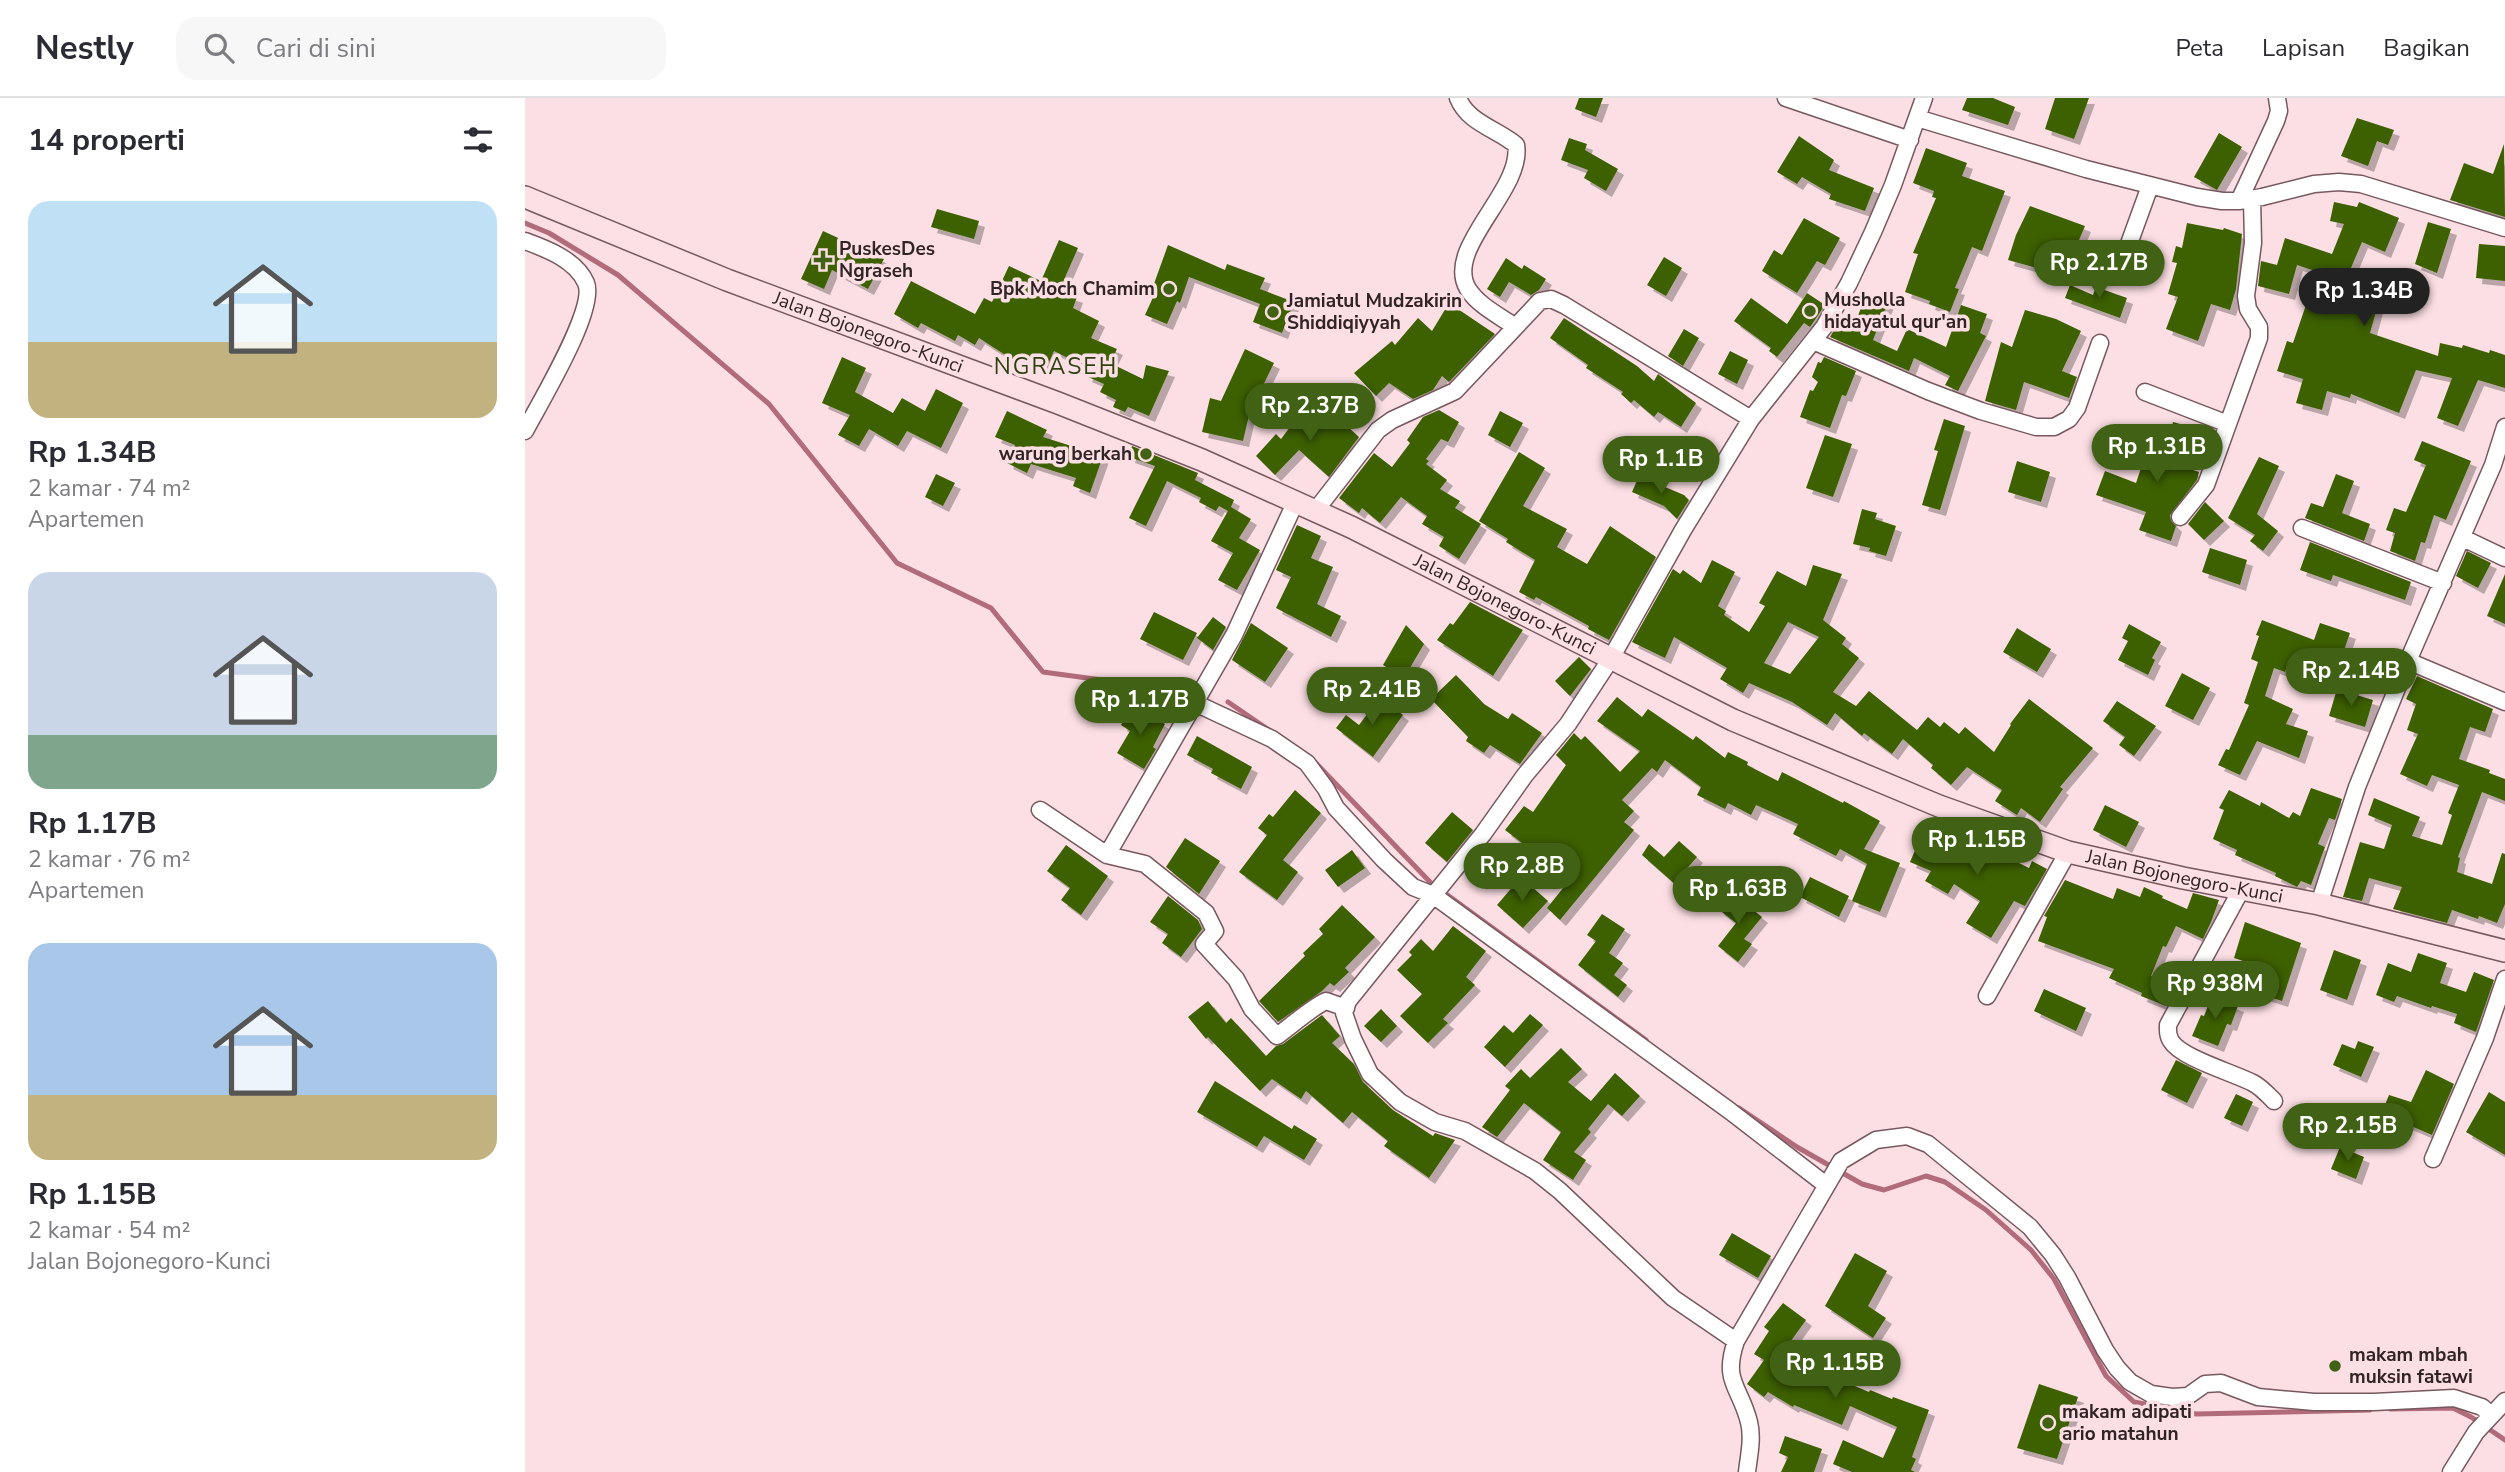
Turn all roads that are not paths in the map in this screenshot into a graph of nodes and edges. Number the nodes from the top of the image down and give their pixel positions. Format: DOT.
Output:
graph roads {
  1 [pos="1458,98"];
  2 [pos="1786,98"];
  3 [pos="1924,98"];
  4 [pos="2277,98"];
  5 [pos="1917,118"];
  6 [pos="1910,140"];
  7 [pos="2150,186"];
  8 [pos="525,197"];
  9 [pos="2245,200"];
  10 [pos="2505,228"];
  11 [pos="525,241"];
  12 [pos="2086,261"];
  13 [pos="1514,326"];
  14 [pos="1813,341"];
  15 [pos="2100,343"];
  16 [pos="2145,392"];
  17 [pos="1751,419"];
  18 [pos="2228,424"];
  19 [pos="2505,428"];
  20 [pos="525,430"];
  21 [pos="1296,501"];
  22 [pos="1316,510"];
  23 [pos="2180,517"];
  24 [pos="2302,528"];
  25 [pos="2463,538"];
  26 [pos="2505,558"];
  27 [pos="2443,583"];
  28 [pos="1610,660"];
  29 [pos="2408,661"];
  30 [pos="1199,697"];
  31 [pos="2505,702"];
  32 [pos="1040,810"];
  33 [pos="2068,852"];
  34 [pos="1107,855"];
  35 [pos="2241,890"];
  36 [pos="1434,894"];
  37 [pos="2319,904"];
  38 [pos="2505,951"];
  39 [pos="2505,979"];
  40 [pos="1987,996"];
  41 [pos="1346,1008"];
  42 [pos="2274,1101"];
  43 [pos="2433,1159"];
  44 [pos="1827,1184"];
  45 [pos="1735,1341"];
  46 [pos="2505,1401"];
  47 [pos="2485,1423"];
  48 [pos="1747,1472"];
  49 [pos="2451,1472"];
  1 -- 13 [label="street"];
  2 -- 6 [label="street"];
  3 -- 5 [label="street"];
  4 -- 9 [label="street"];
  5 -- 6 [label="street"];
  5 -- 7 [label="street"];
  6 -- 14 [label="street"];
  7 -- 9 [label="street"];
  7 -- 12 [label="street"];
  8 -- 21 [label="main road, Jalan Bojonegoro-Kunci"];
  9 -- 10 [label="street"];
  9 -- 18 [label="street"];
  11 -- 20 [label="street"];
  13 -- 17 [label="street"];
  13 -- 22 [label="street"];
  14 -- 15 [label="street"];
  14 -- 17 [label="street"];
  16 -- 18 [label="street"];
  17 -- 28 [label="street"];
  18 -- 23 [label="street"];
  19 -- 25 [label="street"];
  21 -- 22 [label="main road, Jalan Bojonegoro-Kunci"];
  21 -- 30 [label="street"];
  22 -- 28 [label="main road, Jalan Bojonegoro-Kunci"];
  24 -- 27 [label="street"];
  25 -- 26 [label="street"];
  25 -- 27 [label="street"];
  27 -- 29 [label="street"];
  28 -- 33 [label="main road, Jalan Bojonegoro-Kunci"];
  28 -- 36 [label="street"];
  29 -- 31 [label="street"];
  29 -- 37 [label="street"];
  30 -- 34 [label="street"];
  30 -- 36 [label="street"];
  32 -- 34 [label="street"];
  33 -- 35 [label="main road, Jalan Bojonegoro-Kunci"];
  33 -- 40 [label="street"];
  34 -- 41 [label="street"];
  35 -- 37 [label="main road, Jalan Bojonegoro-Kunci"];
  35 -- 42 [label="street"];
  36 -- 41 [label="street"];
  36 -- 44 [label="street"];
  37 -- 38 [label="main road, Jalan Bojonegoro-Kunci"];
  39 -- 43 [label="street"];
  41 -- 45 [label="street"];
  44 -- 45 [label="street"];
  44 -- 47 [label="street"];
  45 -- 48 [label="street"];
  46 -- 47 [label="street"];
  47 -- 49 [label="street"];
}
